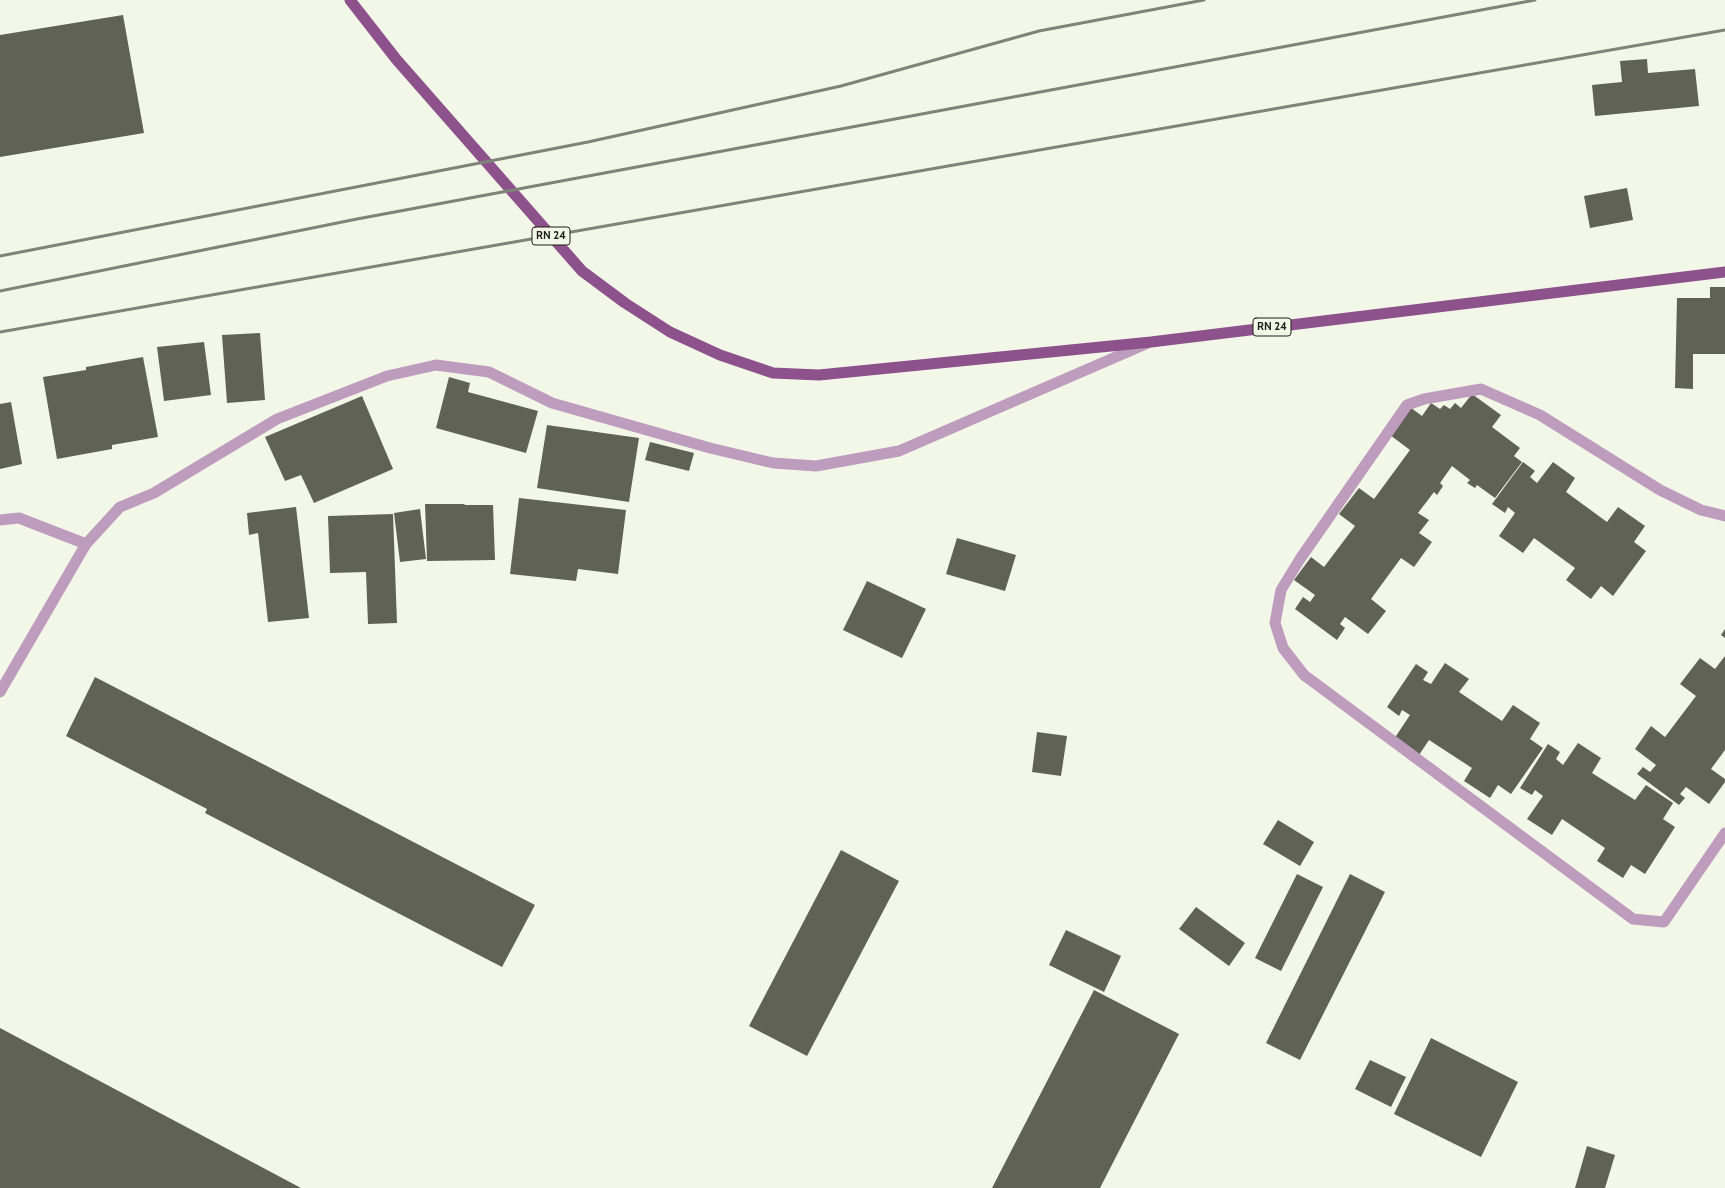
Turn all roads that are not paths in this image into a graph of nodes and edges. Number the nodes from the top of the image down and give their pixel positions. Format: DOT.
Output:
graph roads {
  1 [pos="350,0"];
  2 [pos="1725,272"];
  3 [pos="1151,342"];
  4 [pos="1725,516"];
  5 [pos="0,520"];
  6 [pos="86,544"];
  7 [pos="0,692"];
  8 [pos="1725,833"];
  1 -- 3 [label="main road, RN 24"];
  2 -- 3 [label="main road, RN 24"];
  3 -- 6 [label="street"];
  4 -- 8 [label="street"];
  5 -- 6 [label="street"];
  6 -- 7 [label="street"];
}
